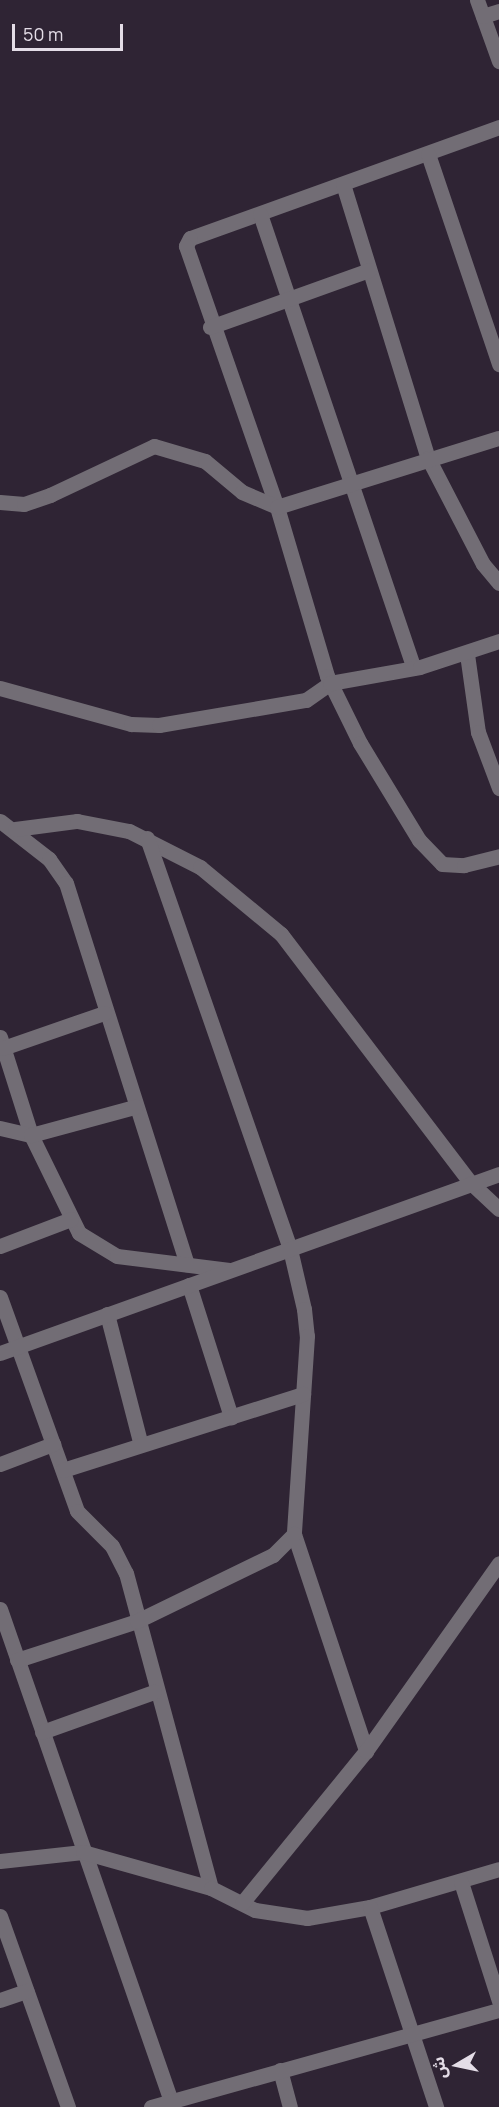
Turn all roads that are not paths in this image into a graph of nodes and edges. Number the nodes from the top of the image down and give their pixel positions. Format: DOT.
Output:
graph roads {
  1 [pos="477,0"];
  2 [pos="499,11"];
  3 [pos="483,16"];
  4 [pos="499,61"];
  5 [pos="499,127"];
  6 [pos="428,154"];
  7 [pos="343,184"];
  8 [pos="260,213"];
  9 [pos="369,270"];
  10 [pos="289,298"];
  11 [pos="210,327"];
  12 [pos="499,364"];
  13 [pos="499,438"];
  14 [pos="428,458"];
  15 [pos="351,482"];
  16 [pos="0,502"];
  17 [pos="277,507"];
  18 [pos="499,583"];
  19 [pos="499,641"];
  20 [pos="467,654"];
  21 [pos="414,669"];
  22 [pos="330,683"];
  23 [pos="0,688"];
  24 [pos="499,788"];
  25 [pos="0,821"];
  26 [pos="15,829"];
  27 [pos="147,838"];
  28 [pos="499,856"];
  29 [pos="104,1013"];
  30 [pos="2,1043"];
  31 [pos="135,1107"];
  32 [pos="0,1128"];
  33 [pos="31,1135"];
  34 [pos="499,1174"];
  35 [pos="471,1183"];
  36 [pos="499,1209"];
  37 [pos="71,1219"];
  38 [pos="0,1246"];
  39 [pos="290,1249"];
  40 [pos="187,1264"];
  41 [pos="231,1270"];
  42 [pos="189,1285"];
  43 [pos="0,1297"];
  44 [pos="107,1314"];
  45 [pos="17,1347"];
  46 [pos="0,1353"];
  47 [pos="303,1394"];
  48 [pos="231,1417"];
  49 [pos="53,1444"];
  50 [pos="141,1445"];
  51 [pos="0,1464"];
  52 [pos="63,1470"];
  53 [pos="294,1534"];
  54 [pos="499,1563"];
  55 [pos="0,1609"];
  56 [pos="137,1621"];
  57 [pos="17,1660"];
  58 [pos="154,1692"];
  59 [pos="42,1732"];
  60 [pos="366,1751"];
  61 [pos="83,1852"];
  62 [pos="0,1861"];
  63 [pos="499,1869"];
  64 [pos="462,1882"];
  65 [pos="211,1888"];
  66 [pos="242,1903"];
  67 [pos="370,1907"];
  68 [pos="0,1916"];
  69 [pos="26,1991"];
  70 [pos="0,2000"];
  71 [pos="499,2001"];
  72 [pos="499,2010"];
  73 [pos="413,2033"];
  74 [pos="280,2070"];
  75 [pos="172,2104"];
  76 [pos="68,2107"];
  77 [pos="151,2107"];
  78 [pos="290,2107"];
  79 [pos="436,2107"];
  1 -- 3 [label="street"];
  2 -- 3 [label="street"];
  3 -- 4 [label="street"];
  5 -- 6 [label="street"];
  6 -- 7 [label="street"];
  6 -- 12 [label="street"];
  7 -- 8 [label="street"];
  7 -- 9 [label="street"];
  8 -- 10 [label="street"];
  8 -- 11 [label="street"];
  9 -- 10 [label="street"];
  9 -- 14 [label="street"];
  10 -- 11 [label="street"];
  10 -- 15 [label="street"];
  11 -- 17 [label="street"];
  13 -- 14 [label="street"];
  14 -- 15 [label="street"];
  14 -- 18 [label="street"];
  15 -- 17 [label="street"];
  15 -- 21 [label="street"];
  16 -- 17 [label="street"];
  17 -- 22 [label="street"];
  19 -- 20 [label="street"];
  20 -- 21 [label="street"];
  20 -- 24 [label="street"];
  21 -- 22 [label="street"];
  22 -- 23 [label="street"];
  22 -- 28 [label="street"];
  25 -- 26 [label="street"];
  26 -- 27 [label="street"];
  26 -- 29 [label="street"];
  27 -- 35 [label="street"];
  27 -- 39 [label="street"];
  29 -- 30 [label="street"];
  29 -- 31 [label="street"];
  30 -- 33 [label="street"];
  31 -- 33 [label="street"];
  31 -- 40 [label="street"];
  32 -- 33 [label="street"];
  33 -- 37 [label="street"];
  34 -- 35 [label="street"];
  35 -- 36 [label="street"];
  35 -- 39 [label="street"];
  37 -- 38 [label="street"];
  37 -- 40 [label="street"];
  39 -- 41 [label="street"];
  39 -- 47 [label="street"];
  40 -- 41 [label="street"];
  41 -- 42 [label="street"];
  42 -- 44 [label="street"];
  42 -- 48 [label="street"];
  43 -- 45 [label="street"];
  44 -- 45 [label="street"];
  44 -- 50 [label="street"];
  45 -- 46 [label="street"];
  45 -- 49 [label="street"];
  47 -- 48 [label="street"];
  47 -- 53 [label="street"];
  48 -- 50 [label="street"];
  49 -- 51 [label="street"];
  49 -- 52 [label="street"];
  50 -- 52 [label="street"];
  52 -- 56 [label="street"];
  53 -- 56 [label="street"];
  53 -- 60 [label="street"];
  54 -- 60 [label="street"];
  55 -- 57 [label="street"];
  56 -- 57 [label="street"];
  56 -- 58 [label="street"];
  57 -- 59 [label="street"];
  58 -- 59 [label="street"];
  58 -- 65 [label="street"];
  59 -- 61 [label="street"];
  60 -- 66 [label="street"];
  61 -- 62 [label="street"];
  61 -- 65 [label="street"];
  61 -- 75 [label="street"];
  63 -- 64 [label="street"];
  64 -- 67 [label="street"];
  64 -- 71 [label="street"];
  65 -- 66 [label="street"];
  66 -- 67 [label="street"];
  67 -- 73 [label="street"];
  68 -- 69 [label="street"];
  69 -- 70 [label="street"];
  69 -- 76 [label="street"];
  72 -- 73 [label="street"];
  73 -- 74 [label="street"];
  73 -- 79 [label="street"];
  74 -- 75 [label="street"];
  74 -- 78 [label="street"];
  75 -- 77 [label="street"];
}
